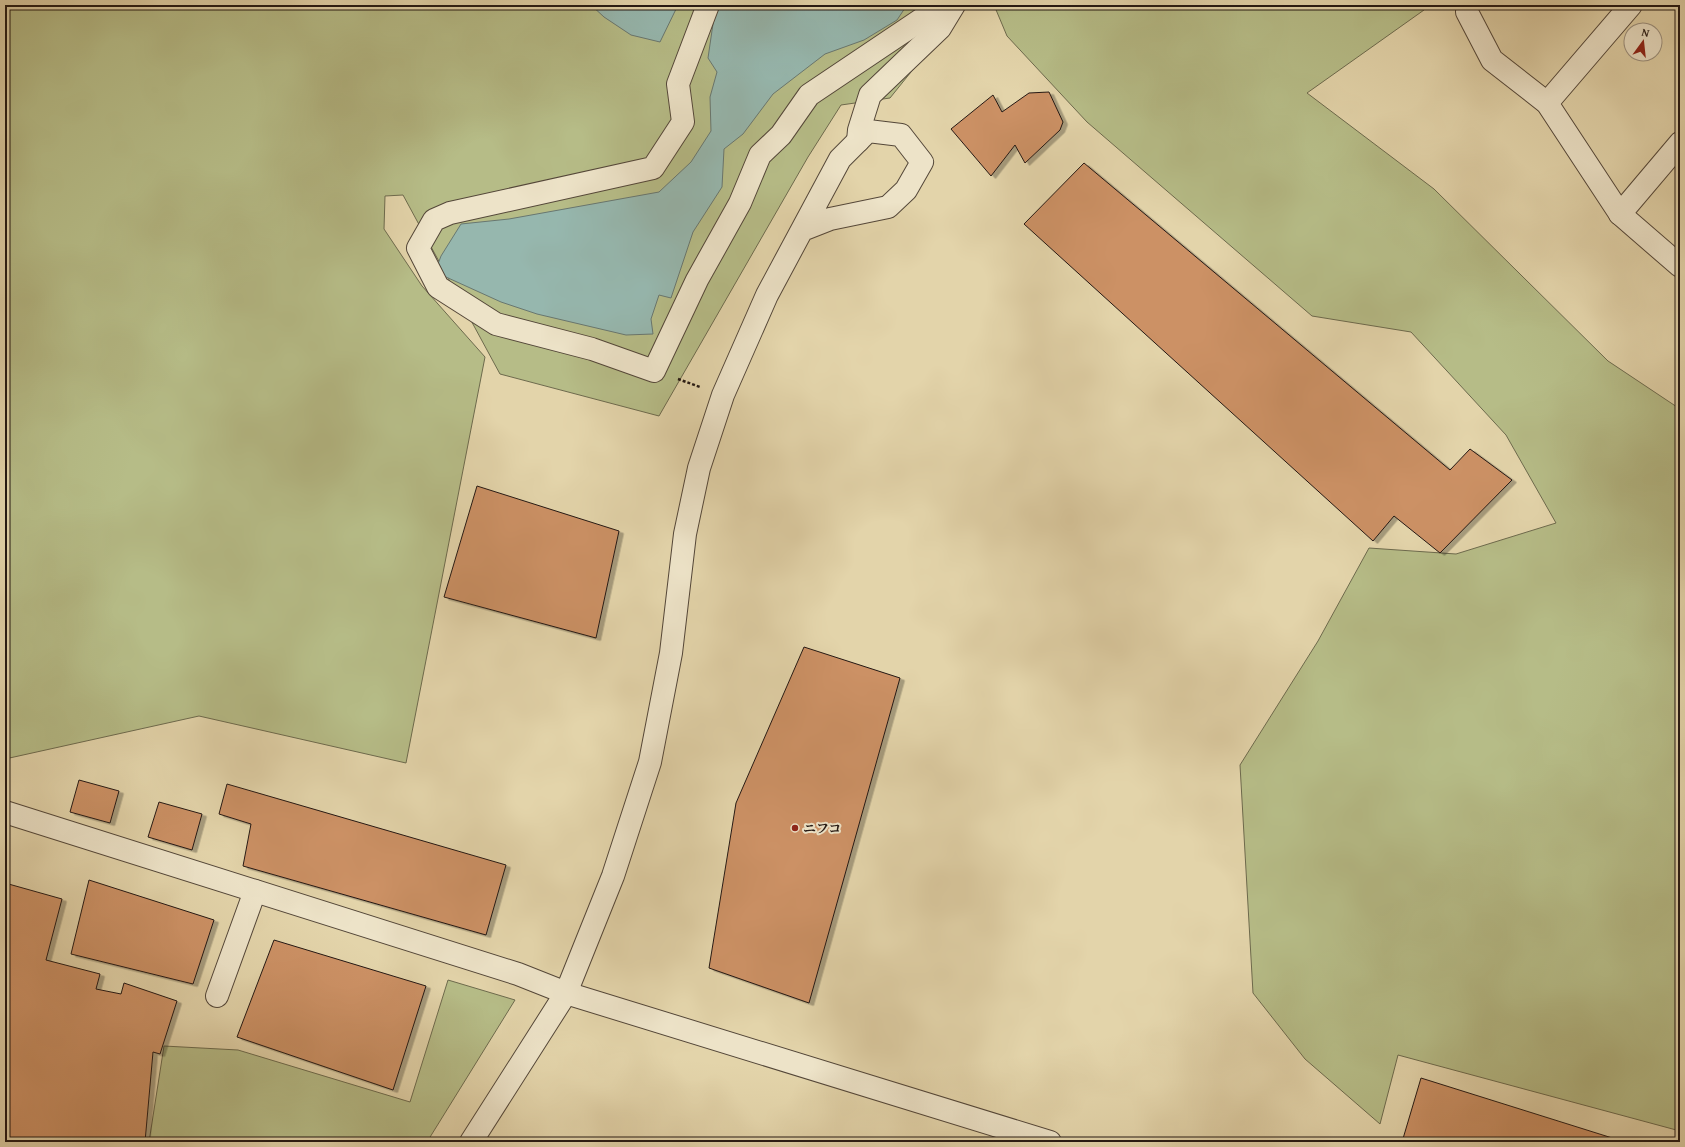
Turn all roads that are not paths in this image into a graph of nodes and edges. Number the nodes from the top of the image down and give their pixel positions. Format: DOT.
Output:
graph roads {
  1 [pos="708,5"];
  2 [pos="940,5"];
  3 [pos="954,5"];
  4 [pos="1468,5"];
  5 [pos="1631,5"];
  6 [pos="1547,103"];
  7 [pos="858,141"];
  8 [pos="1680,143"];
  9 [pos="1620,214"];
  10 [pos="802,230"];
  11 [pos="1680,266"];
  12 [pos="5,812"];
  13 [pos="255,891"];
  14 [pos="566,993"];
  15 [pos="217,996"];
  16 [pos="471,1142"];
  17 [pos="1050,1142"];
  1 -- 2 [label="street"];
  3 -- 7 [label="street"];
  4 -- 6 [label="street"];
  5 -- 6 [label="street"];
  6 -- 9 [label="street"];
  7 -- 10 [label="street"];
  7 -- 10 [label="street"];
  8 -- 9 [label="street"];
  9 -- 11 [label="street"];
  10 -- 14 [label="street"];
  12 -- 13 [label="street"];
  13 -- 14 [label="street"];
  13 -- 15 [label="street"];
  14 -- 16 [label="street"];
  14 -- 17 [label="street"];
}
